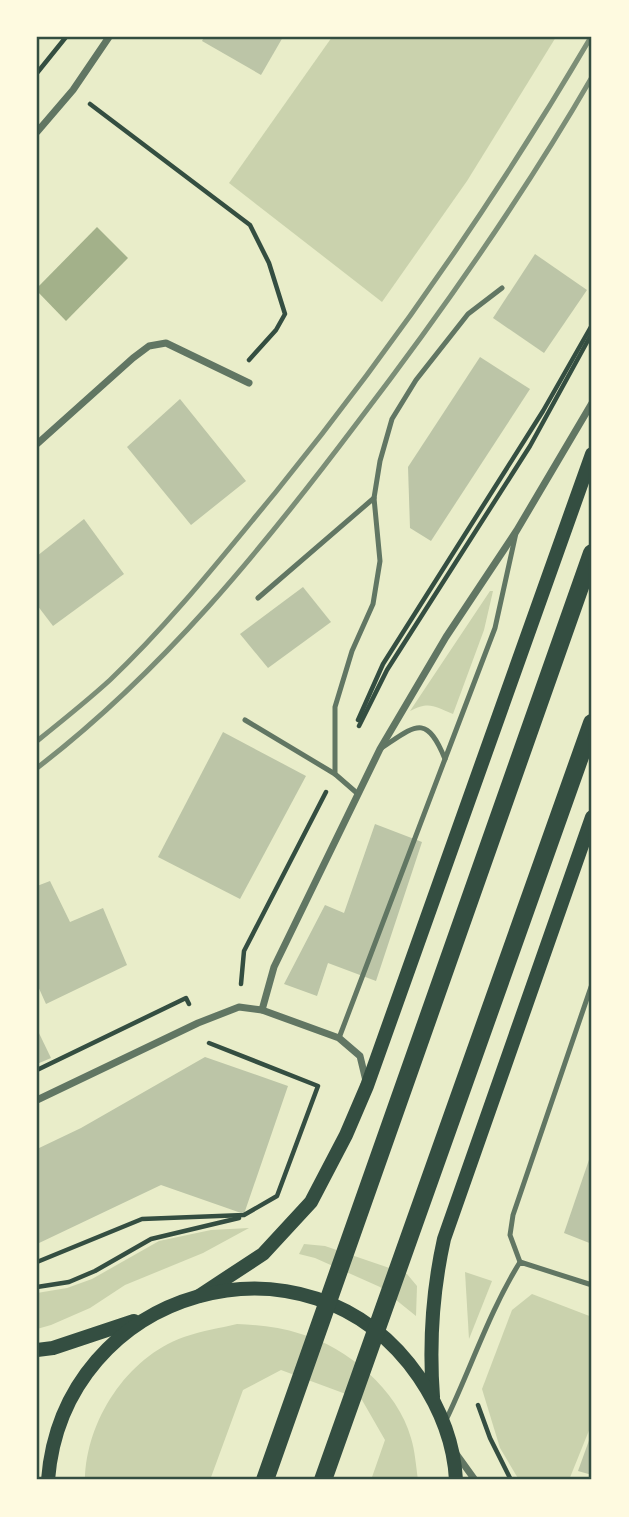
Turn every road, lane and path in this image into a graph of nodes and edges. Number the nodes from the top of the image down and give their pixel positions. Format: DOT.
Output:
graph roads {
  1 [pos="66,37"];
  2 [pos="109,37"];
  3 [pos="37,74"];
  4 [pos="73,90"];
  5 [pos="37,132"];
  6 [pos="502,288"];
  7 [pos="592,333"];
  8 [pos="234,376"];
  9 [pos="249,383"];
  10 [pos="592,403"];
  11 [pos="37,444"];
  12 [pos="592,454"];
  13 [pos="374,498"];
  14 [pos="517,530"];
  15 [pos="592,553"];
  16 [pos="258,598"];
  17 [pos="245,720"];
  18 [pos="592,723"];
  19 [pos="358,728"];
  20 [pos="380,750"];
  21 [pos="446,759"];
  22 [pos="335,774"];
  23 [pos="358,794"];
  24 [pos="592,817"];
  25 [pos="592,984"];
  26 [pos="262,1010"];
  27 [pos="198,1023"];
  28 [pos="339,1038"];
  29 [pos="367,1086"];
  30 [pos="37,1100"];
  31 [pos="289,1225"];
  32 [pos="37,1262"];
  33 [pos="520,1262"];
  34 [pos="592,1285"];
  35 [pos="37,1287"];
  36 [pos="198,1296"];
  37 [pos="149,1316"];
  38 [pos="37,1350"];
  39 [pos="433,1398"];
  40 [pos="444,1423"];
  41 [pos="451,1445"];
  42 [pos="48,1480"];
  43 [pos="265,1480"];
  44 [pos="324,1480"];
  45 [pos="456,1480"];
  46 [pos="475,1480"];
  1 -- 3 [label="path"];
  2 -- 4 [label="street"];
  4 -- 5 [label="street"];
  4 -- 8 [label="path"];
  6 -- 13 [label="lane"];
  7 -- 19 [label="path"];
  8 -- 9 [label="street"];
  8 -- 11 [label="street"];
  10 -- 14 [label="street"];
  12 -- 29 [label="main road"];
  13 -- 16 [label="lane"];
  13 -- 22 [label="lane"];
  14 -- 20 [label="street"];
  14 -- 21 [label="lane"];
  15 -- 43 [label="main road"];
  17 -- 22 [label="lane"];
  18 -- 44 [label="main road"];
  20 -- 21 [label="lane"];
  20 -- 23 [label="street"];
  21 -- 28 [label="lane"];
  22 -- 23 [label="lane"];
  23 -- 26 [label="street"];
  24 -- 39 [label="main road"];
  25 -- 33 [label="lane"];
  26 -- 27 [label="street"];
  26 -- 28 [label="street"];
  27 -- 30 [label="street"];
  27 -- 32 [label="path"];
  28 -- 29 [label="street"];
  29 -- 31 [label="main road"];
  31 -- 35 [label="path"];
  31 -- 36 [label="main road"];
  33 -- 34 [label="lane"];
  33 -- 40 [label="lane"];
  36 -- 37 [label="main road"];
  36 -- 39 [label="main road"];
  37 -- 38 [label="main road"];
  37 -- 42 [label="main road"];
  39 -- 40 [label="main road"];
  40 -- 41 [label="main road"];
  41 -- 45 [label="main road"];
  41 -- 46 [label="street"];
}
